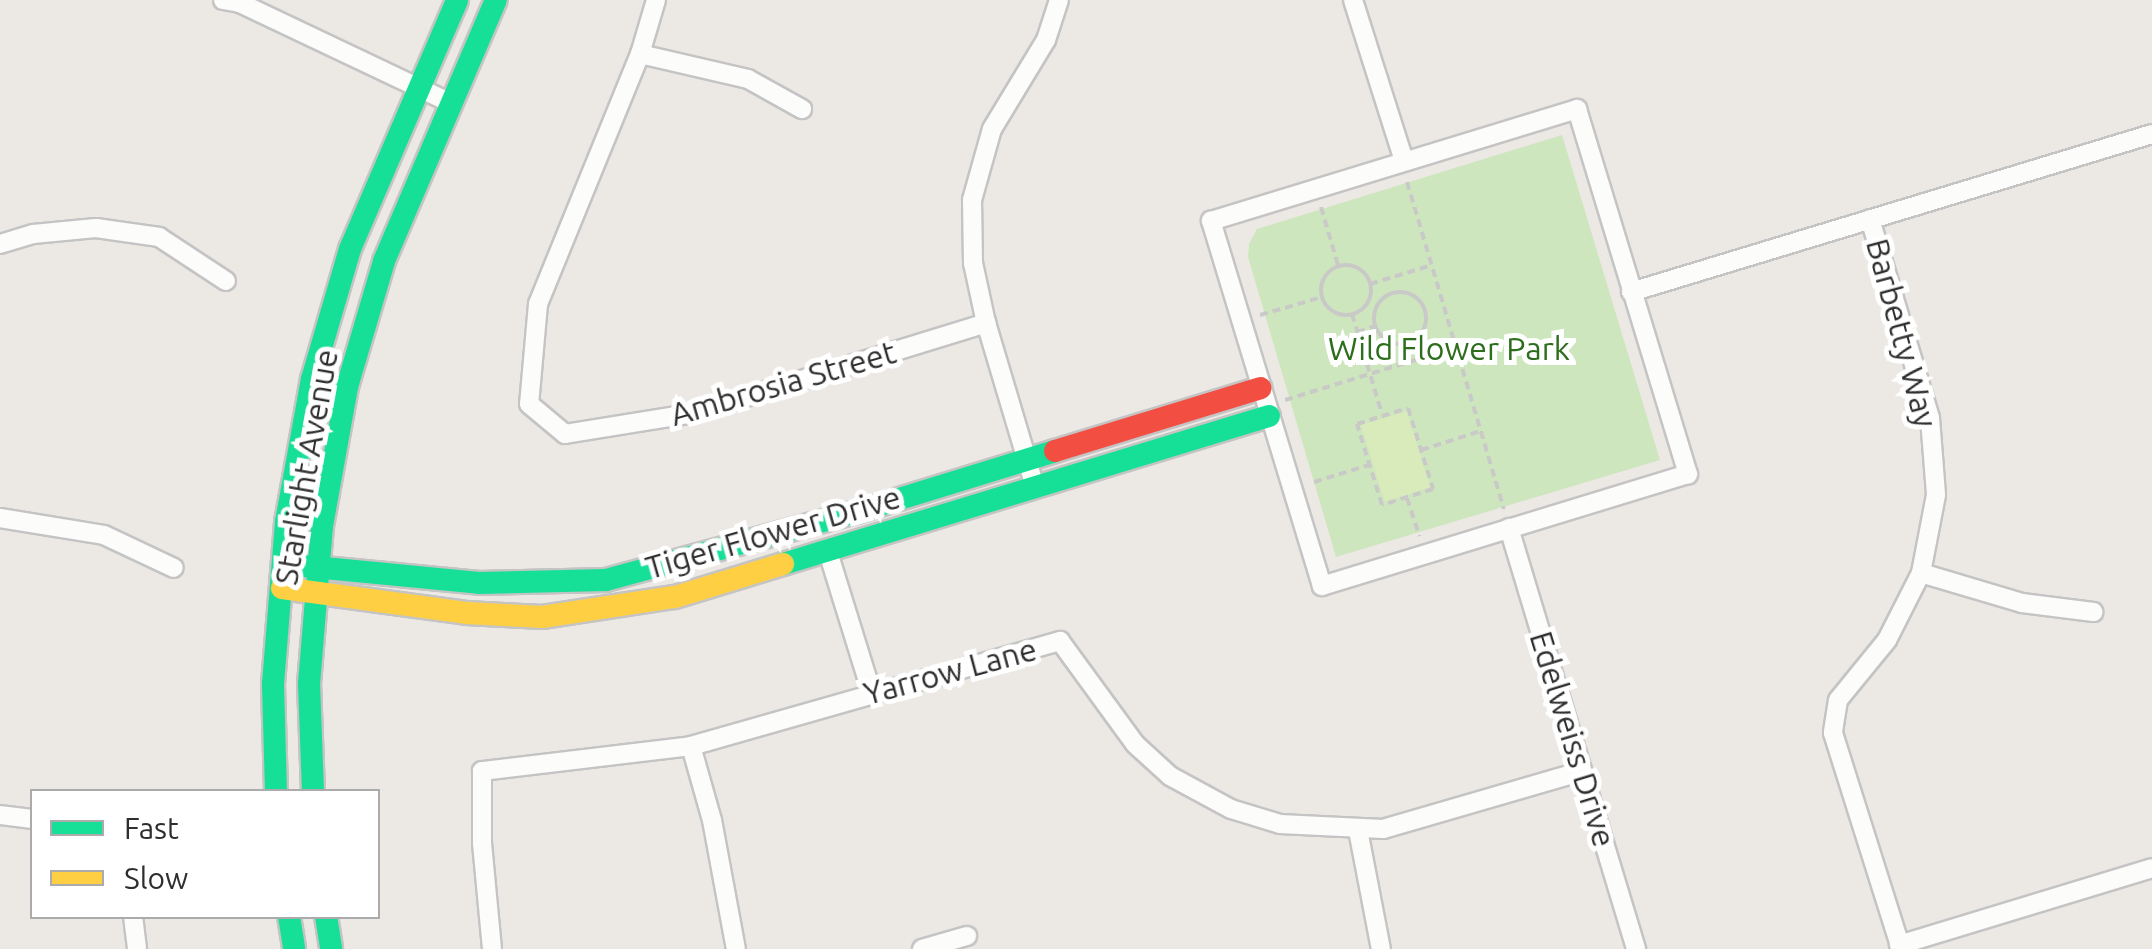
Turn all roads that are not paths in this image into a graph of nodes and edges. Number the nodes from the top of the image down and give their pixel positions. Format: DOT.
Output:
graph roads {
  1 [pos="223,0"];
  2 [pos="457,0"];
  3 [pos="496,0"];
  4 [pos="656,0"];
  5 [pos="1059,0"];
  6 [pos="1353,0"];
  7 [pos="640,54"];
  8 [pos="417,86"];
  9 [pos="450,103"];
  10 [pos="802,109"];
  11 [pos="2152,134"];
  12 [pos="1404,161"];
  13 [pos="1870,219"];
  14 [pos="0,244"];
  15 [pos="226,281"];
  16 [pos="1631,292"];
  17 [pos="986,323"];
  18 [pos="1265,403"];
  19 [pos="1027,460"];
  20 [pos="1035,487"];
  21 [pos="0,518"];
  22 [pos="1510,528"];
  23 [pos="828,552"];
  24 [pos="283,564"];
  25 [pos="174,568"];
  26 [pos="318,568"];
  27 [pos="1921,573"];
  28 [pos="282,588"];
  29 [pos="316,593"];
  30 [pos="2093,612"];
  31 [pos="870,691"];
  32 [pos="691,746"];
  33 [pos="1582,771"];
  34 [pos="276,789"];
  35 [pos="313,789"];
  36 [pos="0,815"];
  37 [pos="30,818"];
  38 [pos="1358,830"];
  39 [pos="2152,868"];
  40 [pos="133,919"];
  41 [pos="290,919"];
  42 [pos="326,919"];
  43 [pos="967,936"];
  44 [pos="1900,947"];
  45 [pos="137,949"];
  46 [pos="294,949"];
  47 [pos="331,949"];
  48 [pos="492,949"];
  49 [pos="736,949"];
  50 [pos="922,949"];
  51 [pos="1381,949"];
  52 [pos="1636,949"];
  1 -- 8 [label="street"];
  2 -- 8 [label="street, Starlight Avenue"];
  3 -- 9 [label="street, Starlight Avenue"];
  4 -- 7 [label="street"];
  5 -- 17 [label="street"];
  6 -- 12 [label="street"];
  7 -- 10 [label="street"];
  7 -- 17 [label="street, Ambrosia Street"];
  8 -- 9 [label="street"];
  8 -- 24 [label="street, Starlight Avenue"];
  9 -- 26 [label="street, Starlight Avenue"];
  11 -- 13 [label="street"];
  12 -- 16 [label="street"];
  12 -- 18 [label="street"];
  13 -- 16 [label="street"];
  13 -- 27 [label="street, Barbetty Way"];
  14 -- 15 [label="street"];
  16 -- 22 [label="street"];
  17 -- 19 [label="street"];
  18 -- 19 [label="street, Tiger Flower Drive"];
  18 -- 20 [label="street, Tiger Flower Drive"];
  18 -- 22 [label="street"];
  19 -- 20 [label="street"];
  19 -- 26 [label="street, Tiger Flower Drive"];
  20 -- 23 [label="street, Tiger Flower Drive"];
  21 -- 25 [label="street"];
  22 -- 33 [label="street, Edelweiss Drive"];
  23 -- 29 [label="street, Tiger Flower Drive"];
  23 -- 31 [label="street"];
  24 -- 26 [label="street, Tiger Flower Drive"];
  24 -- 28 [label="street, Starlight Avenue"];
  26 -- 29 [label="street, Starlight Avenue"];
  27 -- 30 [label="street"];
  27 -- 44 [label="street, Barbetty Way"];
  28 -- 29 [label="street, Tiger Flower Drive"];
  28 -- 34 [label="street, Starlight Avenue"];
  29 -- 35 [label="street, Starlight Avenue"];
  31 -- 32 [label="street, Yarrow Lane"];
  31 -- 38 [label="street, Yarrow Lane"];
  32 -- 48 [label="street, Yarrow Lane"];
  32 -- 49 [label="street"];
  33 -- 38 [label="street, Yarrow Lane"];
  33 -- 52 [label="street, Edelweiss Drive"];
  36 -- 37 [label="street"];
  38 -- 51 [label="street"];
  39 -- 44 [label="street"];
  40 -- 45 [label="street"];
  41 -- 46 [label="street"];
  42 -- 47 [label="street"];
  43 -- 50 [label="street"];
}
